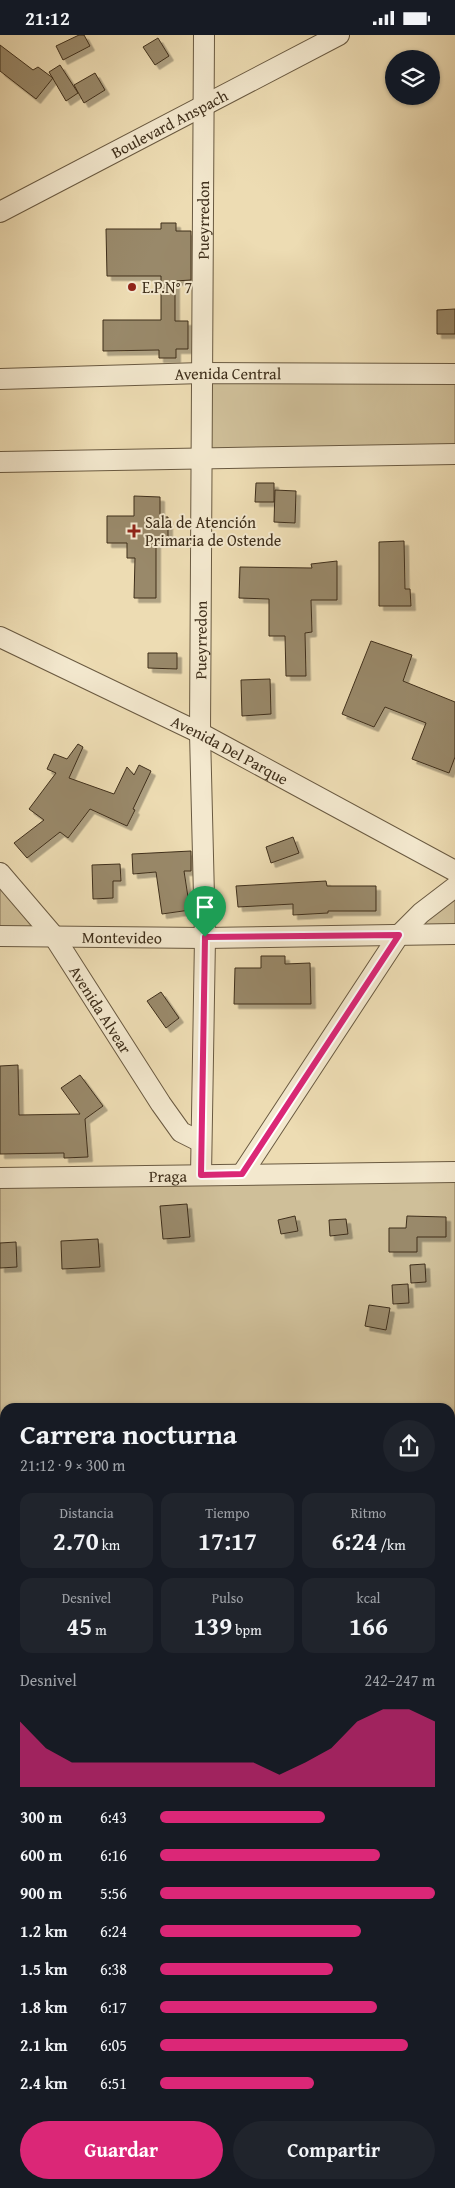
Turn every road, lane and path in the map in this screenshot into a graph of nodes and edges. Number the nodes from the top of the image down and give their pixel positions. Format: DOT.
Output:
graph roads {
  1 [pos="204,35"];
  2 [pos="339,35"];
  3 [pos="204,105"];
  4 [pos="0,212"];
  5 [pos="202,373"];
  6 [pos="455,374"];
  7 [pos="0,379"];
  8 [pos="455,454"];
  9 [pos="202,459"];
  10 [pos="0,462"];
  11 [pos="0,637"];
  12 [pos="200,733"];
  13 [pos="455,871"];
  14 [pos="0,873"];
  15 [pos="455,887"];
  16 [pos="455,934"];
  17 [pos="53,935"];
  18 [pos="399,935"];
  19 [pos="0,936"];
  20 [pos="205,937"];
  21 [pos="201,1142"];
  22 [pos="455,1172"];
  23 [pos="242,1174"];
  24 [pos="201,1175"];
  25 [pos="0,1177"];
  1 -- 3 [label="street, Pueyrredon"];
  2 -- 3 [label="street, Boulevard Anspach"];
  3 -- 4 [label="street, Boulevard Anspach"];
  3 -- 5 [label="street, Pueyrredon"];
  5 -- 6 [label="street, Avenida Central"];
  5 -- 7 [label="street, Avenida Central"];
  5 -- 9 [label="street, Pueyrredon"];
  8 -- 9 [label="street"];
  9 -- 10 [label="street"];
  9 -- 12 [label="street, Pueyrredon"];
  11 -- 12 [label="street, Avenida Del Parque"];
  12 -- 13 [label="street, Avenida Del Parque"];
  12 -- 20 [label="street, Pueyrredon"];
  14 -- 17 [label="street, Avenida Alvear"];
  15 -- 18 [label="street"];
  16 -- 18 [label="street, Montevideo"];
  17 -- 19 [label="street, Montevideo"];
  17 -- 20 [label="street, Montevideo"];
  17 -- 21 [label="street, Avenida Alvear"];
  18 -- 20 [label="street, Montevideo"];
  18 -- 23 [label="street"];
  20 -- 21 [label="street, Pueyrredon"];
  21 -- 24 [label="street, Pueyrredon"];
  22 -- 23 [label="street, Praga"];
  23 -- 24 [label="street, Praga"];
  24 -- 25 [label="street, Praga"];
}
